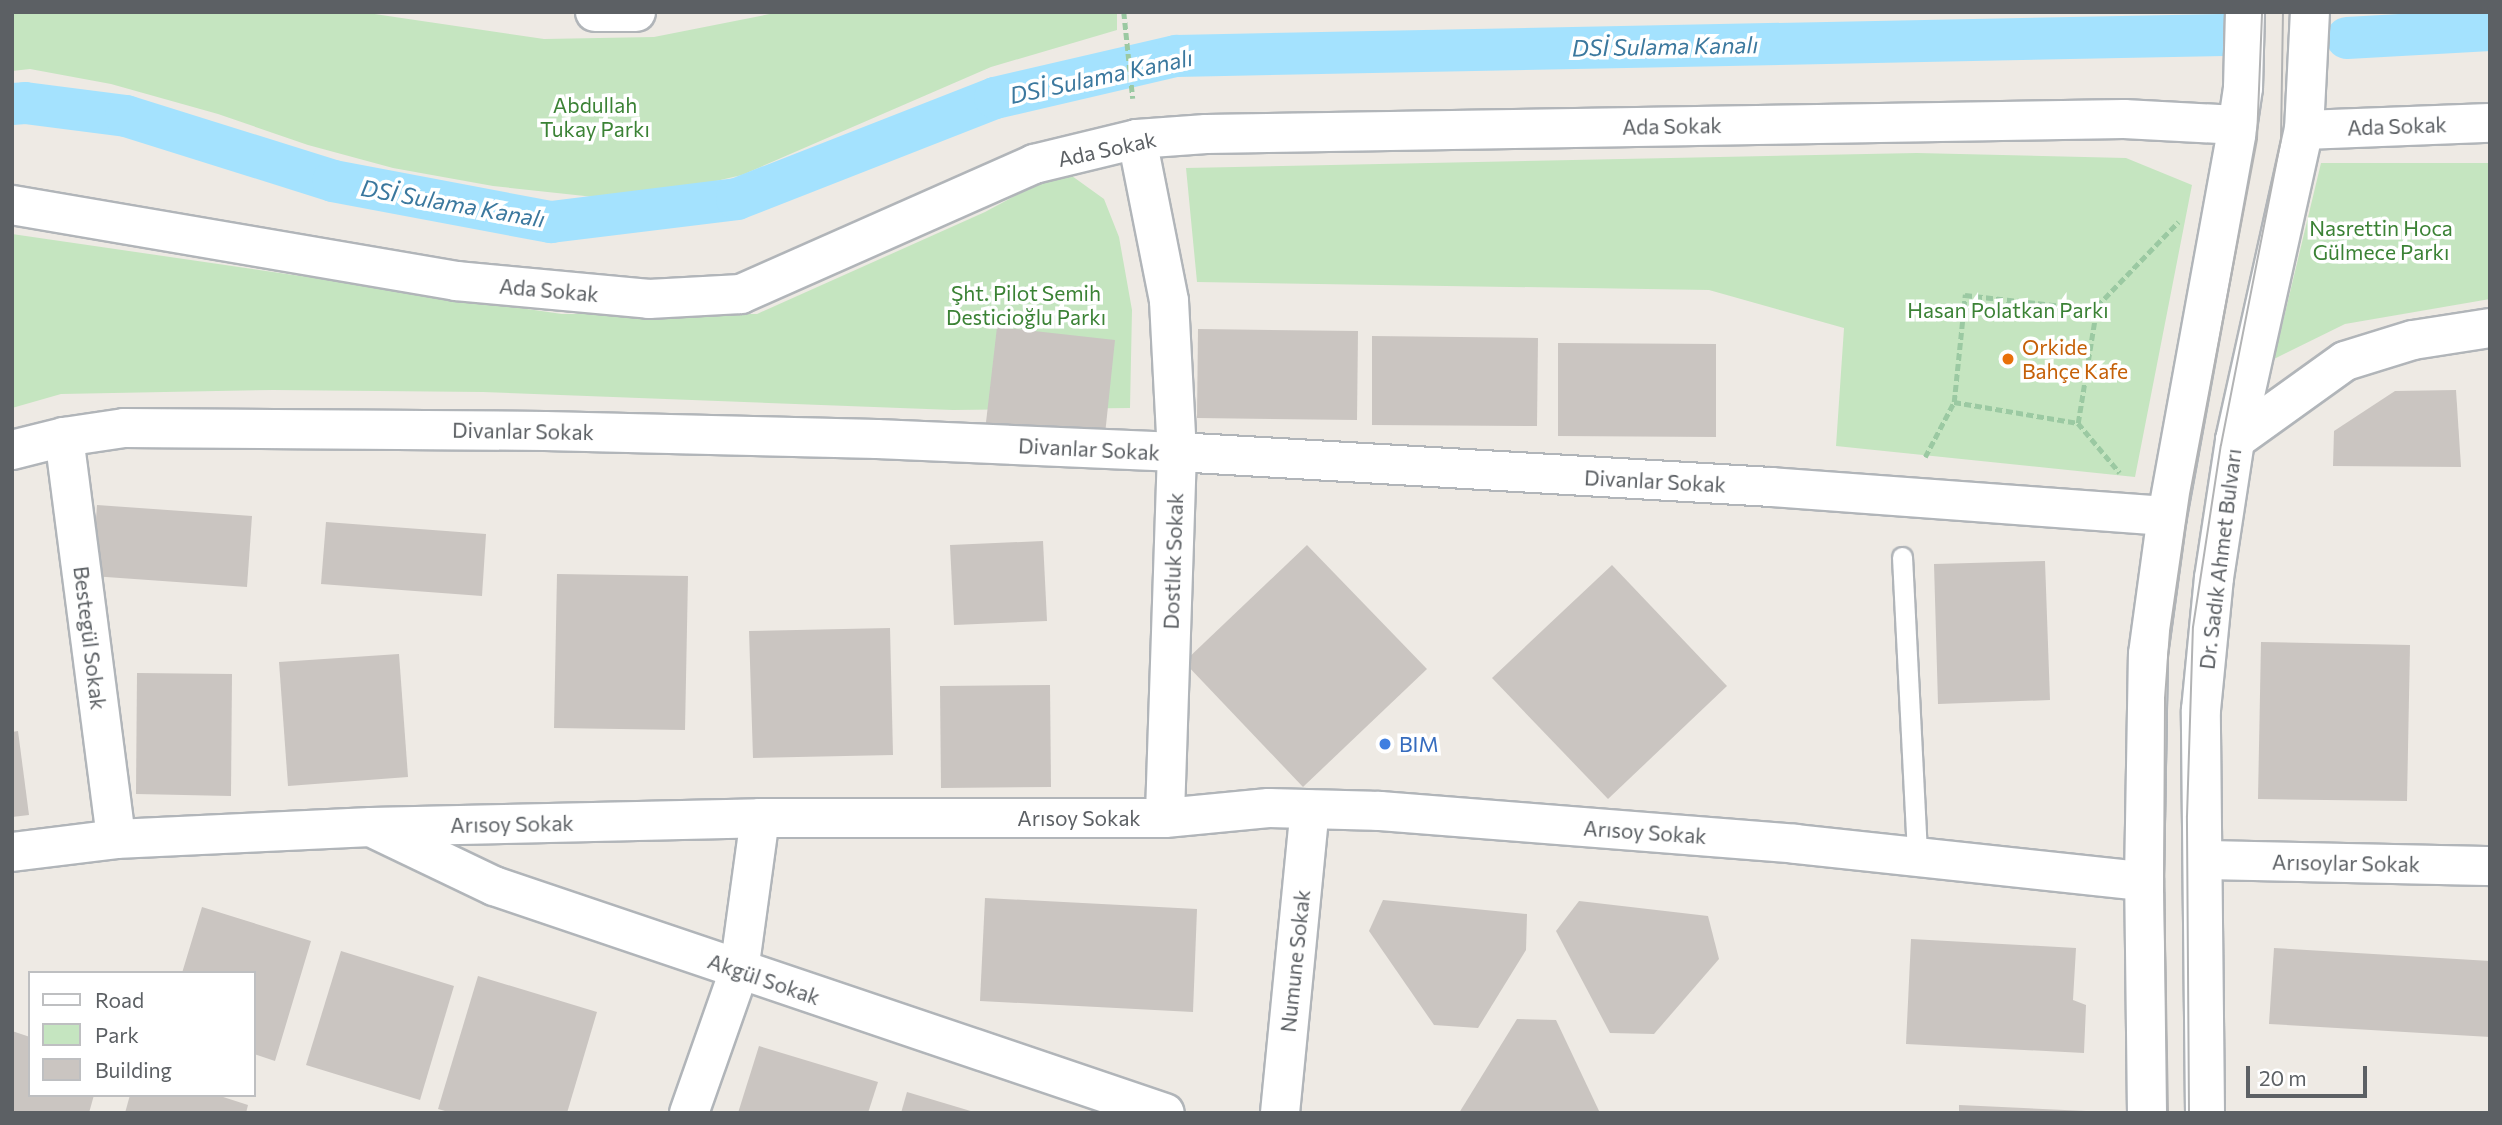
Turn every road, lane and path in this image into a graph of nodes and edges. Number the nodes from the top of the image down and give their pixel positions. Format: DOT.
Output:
graph roads {
  1 [pos="595,12"];
  2 [pos="636,12"];
  3 [pos="1124,12"];
  4 [pos="2245,12"];
  5 [pos="2310,12"];
  6 [pos="2490,123"];
  7 [pos="2236,125"];
  8 [pos="2304,130"];
  9 [pos="1136,139"];
  10 [pos="2224,197"];
  11 [pos="12,205"];
  12 [pos="2096,310"];
  13 [pos="2490,328"];
  14 [pos="1954,402"];
  15 [pos="2078,423"];
  16 [pos="64,437"];
  17 [pos="2235,440"];
  18 [pos="12,450"];
  19 [pos="1177,452"];
  20 [pos="1925,457"];
  21 [pos="2120,472"];
  22 [pos="2167,516"];
  23 [pos="1902,557"];
  24 [pos="1310,809"];
  25 [pos="760,818"];
  26 [pos="1165,818"];
  27 [pos="371,827"];
  28 [pos="116,839"];
  29 [pos="12,852"];
  30 [pos="1917,857"];
  31 [pos="2203,860"];
  32 [pos="2490,866"];
  33 [pos="2144,881"];
  34 [pos="739,971"];
  35 [pos="689,1113"];
  36 [pos="1165,1113"];
  37 [pos="1280,1113"];
  38 [pos="2147,1113"];
  39 [pos="2205,1113"];
  1 -- 2 [label="street"];
  3 -- 9 [label="path"];
  4 -- 7 [label="street"];
  5 -- 8 [label="street, Dr. Sadık Ahmet Bulvarı"];
  6 -- 8 [label="street, Ada Sokak"];
  7 -- 9 [label="street, Ada Sokak"];
  7 -- 10 [label="street"];
  8 -- 17 [label="street, Dr. Sadık Ahmet Bulvarı"];
  9 -- 11 [label="street, Ada Sokak"];
  9 -- 19 [label="street, Dostluk Sokak"];
  10 -- 12 [label="path"];
  10 -- 22 [label="street"];
  12 -- 14 [label="path"];
  12 -- 15 [label="path"];
  13 -- 17 [label="street"];
  14 -- 15 [label="path"];
  14 -- 20 [label="path"];
  15 -- 21 [label="path"];
  16 -- 18 [label="street, Divanlar Sokak"];
  16 -- 19 [label="street, Divanlar Sokak"];
  16 -- 28 [label="street, Bestegül Sokak"];
  17 -- 31 [label="street, Dr. Sadık Ahmet Bulvarı"];
  19 -- 22 [label="street, Divanlar Sokak"];
  19 -- 26 [label="street, Dostluk Sokak"];
  22 -- 33 [label="street"];
  23 -- 30 [label="lane"];
  24 -- 26 [label="street, Arısoy Sokak"];
  24 -- 30 [label="street, Arısoy Sokak"];
  24 -- 37 [label="street, Numune Sokak"];
  25 -- 26 [label="street, Arısoy Sokak"];
  25 -- 27 [label="street, Arısoy Sokak"];
  25 -- 34 [label="street"];
  27 -- 28 [label="street, Arısoy Sokak"];
  27 -- 34 [label="street, Akgül Sokak"];
  28 -- 29 [label="street, Arısoy Sokak"];
  30 -- 33 [label="street, Arısoy Sokak"];
  31 -- 32 [label="street, Arısoylar Sokak"];
  31 -- 39 [label="street, Dr. Sadık Ahmet Bulvarı"];
  33 -- 38 [label="street"];
  34 -- 35 [label="street"];
  34 -- 36 [label="street, Akgül Sokak"];
}
